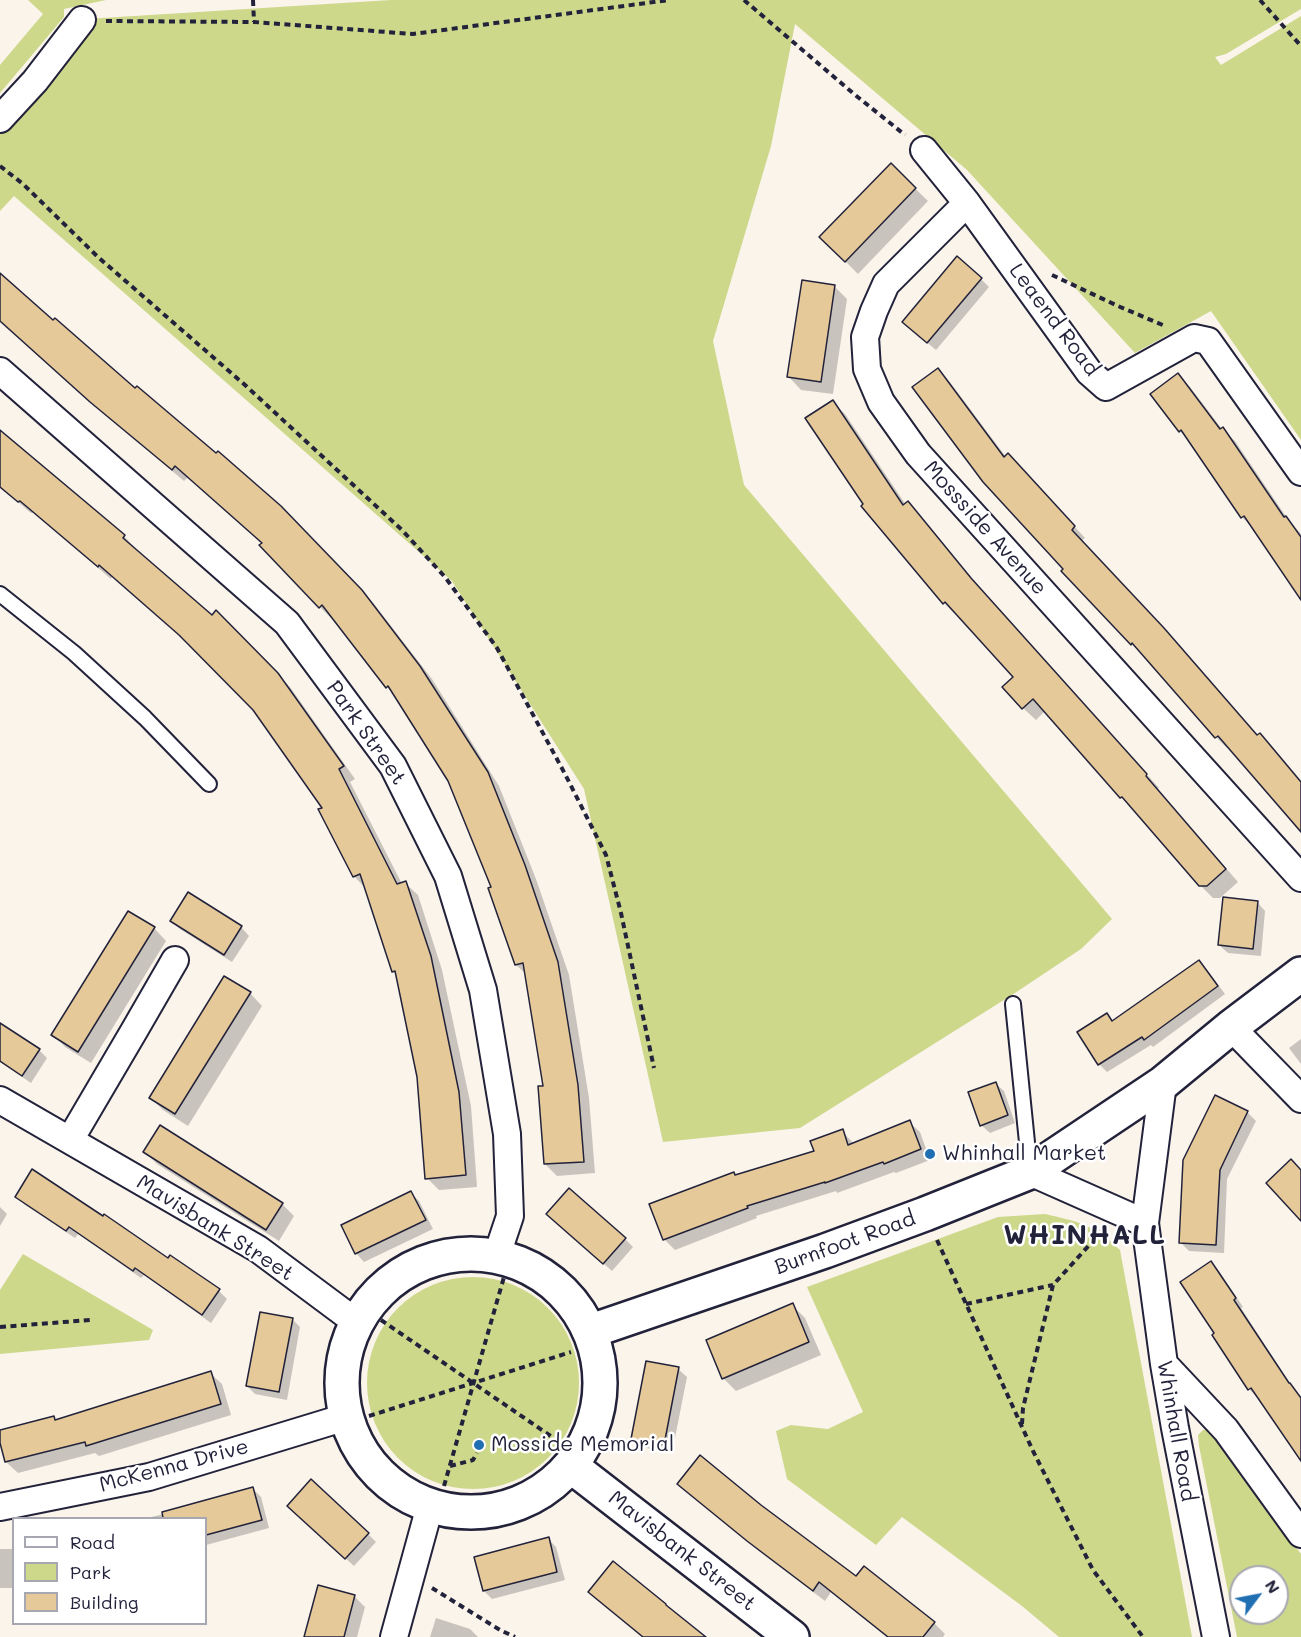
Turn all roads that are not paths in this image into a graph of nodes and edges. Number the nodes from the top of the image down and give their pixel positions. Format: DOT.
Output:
graph roads {
  1 [pos="82,20"];
  2 [pos="0,119"];
  3 [pos="924,150"];
  4 [pos="967,203"];
  5 [pos="0,371"];
  6 [pos="1301,472"];
  7 [pos="0,594"];
  8 [pos="209,784"];
  9 [pos="1301,878"];
  10 [pos="175,960"];
  11 [pos="1301,974"];
  12 [pos="1013,1004"];
  13 [pos="1231,1027"];
  14 [pos="1163,1083"];
  15 [pos="1301,1099"];
  16 [pos="0,1100"];
  17 [pos="70,1140"];
  18 [pos="1030,1172"];
  19 [pos="1145,1223"];
  20 [pos="504,1257"];
  21 [pos="360,1315"];
  22 [pos="592,1338"];
  23 [pos="1164,1364"];
  24 [pos="347,1420"];
  25 [pos="575,1461"];
  26 [pos="0,1507"];
  27 [pos="434,1507"];
  28 [pos="1301,1534"];
  29 [pos="394,1637"];
  30 [pos="792,1637"];
  31 [pos="1216,1637"];
  1 -- 2 [label="street"];
  3 -- 4 [label="street"];
  4 -- 6 [label="street, Leaend Road"];
  4 -- 9 [label="street, Mossside Avenue"];
  5 -- 20 [label="street, Park Street"];
  7 -- 8 [label="lane"];
  10 -- 17 [label="street"];
  11 -- 13 [label="street"];
  12 -- 18 [label="lane"];
  13 -- 14 [label="street"];
  13 -- 15 [label="street"];
  14 -- 18 [label="street, Burnfoot Road"];
  14 -- 19 [label="street, Whinhall Road"];
  16 -- 17 [label="street, Mavisbank Street"];
  17 -- 21 [label="street, Mavisbank Street"];
  18 -- 19 [label="street"];
  18 -- 22 [label="street, Burnfoot Road"];
  19 -- 23 [label="street, Whinhall Road"];
  20 -- 21 [label="street"];
  20 -- 22 [label="street"];
  21 -- 24 [label="street"];
  22 -- 25 [label="street"];
  23 -- 28 [label="street"];
  23 -- 31 [label="street, Whinhall Road"];
  24 -- 26 [label="street, McKenna Drive"];
  24 -- 27 [label="street"];
  25 -- 27 [label="street"];
  25 -- 30 [label="street, Mavisbank Street"];
  27 -- 29 [label="street"];
}
